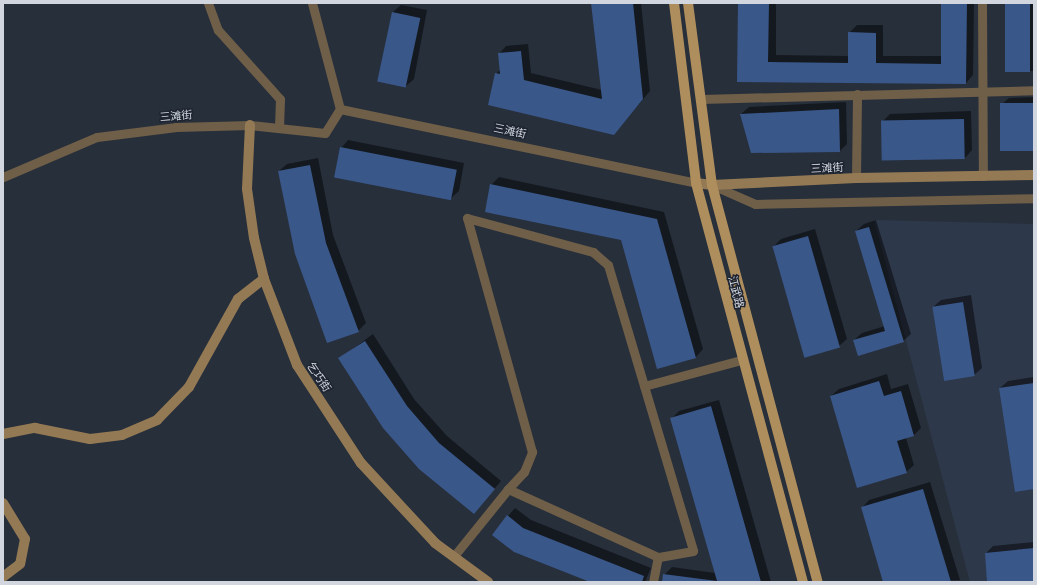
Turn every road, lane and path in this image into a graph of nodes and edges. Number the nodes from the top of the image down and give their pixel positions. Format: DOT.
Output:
graph roads {
  1 [pos="208,3"];
  2 [pos="312,3"];
  3 [pos="674,3"];
  4 [pos="688,3"];
  5 [pos="982,3"];
  6 [pos="1034,90"];
  7 [pos="983,91"];
  8 [pos="857,94"];
  9 [pos="701,99"];
  10 [pos="340,109"];
  11 [pos="250,125"];
  12 [pos="279,128"];
  13 [pos="1034,175"];
  14 [pos="983,176"];
  15 [pos="3,177"];
  16 [pos="856,178"];
  17 [pos="696,183"];
  18 [pos="712,185"];
  19 [pos="1034,198"];
  20 [pos="264,279"];
  21 [pos="741,360"];
  22 [pos="644,386"];
  23 [pos="3,434"];
  24 [pos="508,489"];
  25 [pos="3,503"];
  26 [pos="454,556"];
  27 [pos="658,557"];
  28 [pos="3,577"];
  29 [pos="488,582"];
  30 [pos="653,582"];
  31 [pos="803,582"];
  32 [pos="818,582"];
  1 -- 12 [label="street"];
  2 -- 10 [label="street"];
  3 -- 17 [label="main road, 江武路"];
  4 -- 9 [label="main road, 江武路"];
  5 -- 7 [label="street"];
  6 -- 7 [label="street"];
  7 -- 8 [label="street"];
  7 -- 14 [label="street"];
  8 -- 9 [label="street"];
  8 -- 16 [label="street"];
  9 -- 18 [label="main road, 江武路"];
  10 -- 12 [label="street, 三滩街"];
  10 -- 17 [label="street, 三滩街"];
  11 -- 12 [label="street, 三滩街"];
  11 -- 15 [label="street, 三滩街"];
  11 -- 20 [label="street, 乞巧街"];
  13 -- 14 [label="street, 三滩街"];
  14 -- 16 [label="street, 三滩街"];
  16 -- 18 [label="street, 三滩街"];
  17 -- 18 [label="street, 三滩街"];
  17 -- 21 [label="main road, 江武路"];
  18 -- 19 [label="street"];
  18 -- 32 [label="main road, 江武路"];
  20 -- 23 [label="street"];
  20 -- 26 [label="street, 乞巧街"];
  21 -- 22 [label="street"];
  21 -- 31 [label="main road, 江武路"];
  22 -- 24 [label="street"];
  22 -- 27 [label="street"];
  24 -- 26 [label="street"];
  24 -- 27 [label="street"];
  25 -- 28 [label="street"];
  26 -- 29 [label="street, 乞巧街"];
  27 -- 30 [label="street"];
}
